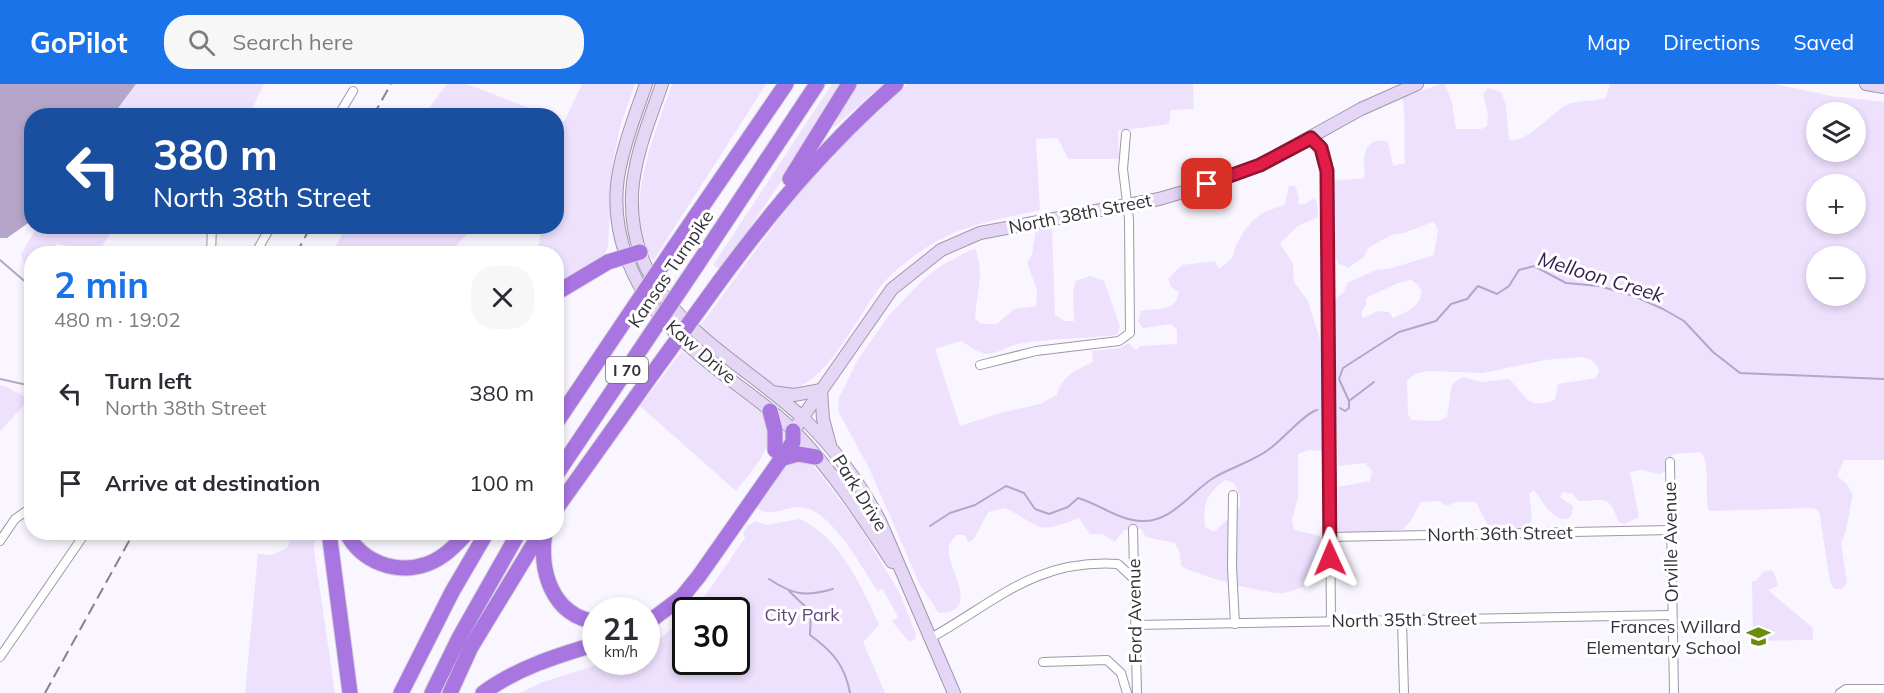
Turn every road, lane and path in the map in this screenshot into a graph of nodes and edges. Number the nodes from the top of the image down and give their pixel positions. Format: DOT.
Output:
graph roads {
  1 [pos="646,84"];
  2 [pos="662,84"];
  3 [pos="786,84"];
  4 [pos="817,84"];
  5 [pos="849,84"];
  6 [pos="896,84"];
  7 [pos="1417,84"];
  8 [pos="1866,84"];
  9 [pos="1884,87"];
  10 [pos="353,91"];
  11 [pos="343,108"];
  12 [pos="1126,134"];
  13 [pos="1311,138"];
  14 [pos="1126,205"];
  15 [pos="770,213"];
  16 [pos="634,255"];
  17 [pos="602,270"];
  18 [pos="564,289"];
  19 [pos="564,298"];
  20 [pos="980,365"];
  21 [pos="821,390"];
  22 [pos="769,391"];
  23 [pos="564,411"];
  24 [pos="770,411"];
  25 [pos="803,418"];
  26 [pos="794,431"];
  27 [pos="831,446"];
  28 [pos="816,457"];
  29 [pos="773,461"];
  30 [pos="1670,462"];
  31 [pos="564,463"];
  32 [pos="1233,495"];
  33 [pos="564,498"];
  34 [pos="24,513"];
  35 [pos="725,529"];
  36 [pos="1133,529"];
  37 [pos="1671,530"];
  38 [pos="1330,537"];
  39 [pos="80,540"];
  40 [pos="330,540"];
  41 [pos="351,540"];
  42 [pos="459,540"];
  43 [pos="482,540"];
  44 [pos="514,540"];
  45 [pos="538,540"];
  46 [pos="543,540"];
  47 [pos="0,541"];
  48 [pos="903,578"];
  49 [pos="1135,580"];
  50 [pos="660,602"];
  51 [pos="660,614"];
  52 [pos="1672,615"];
  53 [pos="582,617"];
  54 [pos="1402,620"];
  55 [pos="1331,621"];
  56 [pos="1235,624"];
  57 [pos="1136,625"];
  58 [pos="929,639"];
  59 [pos="582,649"];
  60 [pos="0,657"];
  61 [pos="1043,662"];
  62 [pos="1884,689"];
  63 [pos="1841,692"];
  64 [pos="350,693"];
  65 [pos="401,693"];
  66 [pos="432,693"];
  67 [pos="450,693"];
  68 [pos="483,693"];
  69 [pos="954,693"];
  70 [pos="1127,693"];
  71 [pos="1137,693"];
  72 [pos="1404,693"];
  73 [pos="1674,693"];
  1 -- 16 [label="main road, Kaw Drive"];
  2 -- 16 [label="main road, Kaw Drive"];
  3 -- 23 [label="highway, Kansas Turnpike / I 70, bridge"];
  4 -- 31 [label="highway, Kansas Turnpike / I 70, bridge"];
  5 -- 15 [label="highway"];
  6 -- 15 [label="highway"];
  7 -- 13 [label="main road, North 38th Street"];
  8 -- 9 [label="main road"];
  10 -- 11 [label="street"];
  12 -- 14 [label="street"];
  13 -- 14 [label="main road, North 38th Street"];
  13 -- 38 [label="street"];
  14 -- 20 [label="street"];
  14 -- 21 [label="main road, North 38th Street"];
  15 -- 33 [label="highway, bridge"];
  16 -- 17 [label="highway"];
  16 -- 22 [label="main road, Kaw Drive"];
  16 -- 24 [label="main road, Kaw Drive"];
  17 -- 18 [label="highway"];
  17 -- 19 [label="highway"];
  21 -- 22 [label="main road"];
  21 -- 25 [label="main road, North 38th Street"];
  21 -- 27 [label="main road"];
  22 -- 25 [label="main road, Kaw Drive"];
  24 -- 26 [label="main road, Kaw Drive"];
  24 -- 29 [label="highway"];
  25 -- 26 [label="main road, North 38th Street"];
  25 -- 27 [label="main road, Park Drive"];
  26 -- 28 [label="main road, Park Drive"];
  26 -- 29 [label="highway"];
  27 -- 48 [label="main road, Park Drive"];
  28 -- 29 [label="highway"];
  28 -- 48 [label="main road, Park Drive"];
  29 -- 35 [label="highway"];
  30 -- 37 [label="street, Orville Avenue"];
  32 -- 56 [label="street"];
  34 -- 47 [label="street"];
  35 -- 50 [label="highway"];
  35 -- 51 [label="highway"];
  36 -- 49 [label="street, Ford Avenue"];
  37 -- 38 [label="street, North 36th Street"];
  37 -- 52 [label="street, Orville Avenue"];
  38 -- 55 [label="street"];
  39 -- 60 [label="street"];
  40 -- 64 [label="highway"];
  41 -- 42 [label="highway"];
  43 -- 65 [label="highway"];
  44 -- 66 [label="highway"];
  45 -- 67 [label="highway"];
  46 -- 53 [label="highway"];
  48 -- 58 [label="main road, Park Drive"];
  49 -- 57 [label="street, Ford Avenue"];
  49 -- 58 [label="street"];
  52 -- 54 [label="street, North 35th Street"];
  52 -- 73 [label="street, Orville Avenue"];
  54 -- 55 [label="street, North 35th Street"];
  54 -- 72 [label="street"];
  55 -- 56 [label="street, North 35th Street"];
  56 -- 57 [label="street, North 35th Street"];
  57 -- 71 [label="street, Ford Avenue"];
  58 -- 69 [label="main road, Park Drive"];
  59 -- 68 [label="highway"];
  61 -- 70 [label="street"];
  62 -- 63 [label="street"];
}
